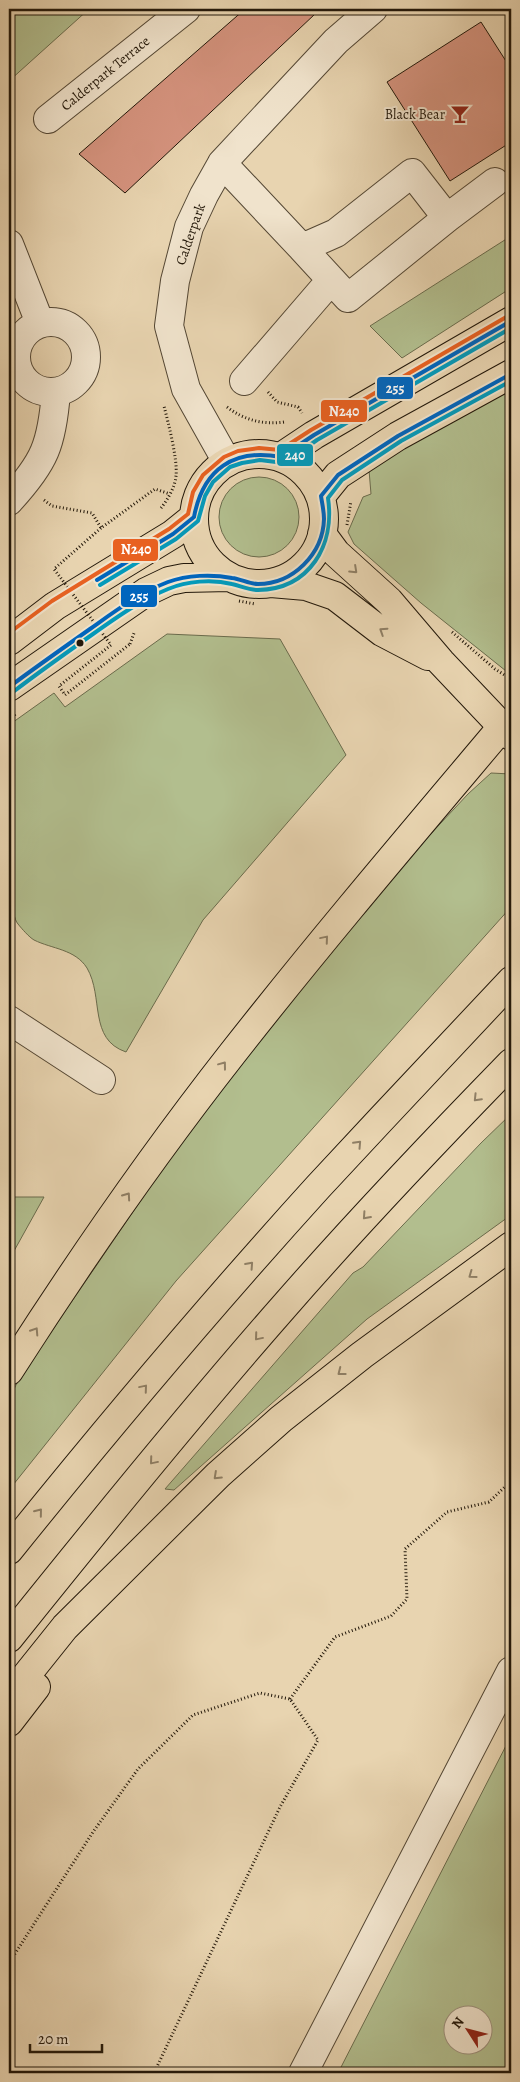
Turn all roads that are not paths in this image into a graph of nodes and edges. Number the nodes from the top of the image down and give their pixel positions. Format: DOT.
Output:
graph roads {
  1 [pos="186,9"];
  2 [pos="358,9"];
  3 [pos="373,9"];
  4 [pos="336,41"];
  5 [pos="48,119"];
  6 [pos="222,163"];
  7 [pos="495,182"];
  8 [pos="447,218"];
  9 [pos="9,244"];
  10 [pos="302,248"];
  11 [pos="331,280"];
  12 [pos="511,321"];
  13 [pos="40,323"];
  14 [pos="12,357"];
  15 [pos="511,374"];
  16 [pos="248,377"];
  17 [pos="56,392"];
  18 [pos="281,457"];
  19 [pos="227,462"];
  20 [pos="17,492"];
  21 [pos="321,496"];
  22 [pos="194,517"];
  23 [pos="335,530"];
  24 [pos="232,588"];
  25 [pos="266,594"];
  26 [pos="9,641"];
  27 [pos="441,662"];
  28 [pos="9,686"];
  29 [pos="508,729"];
  30 [pos="511,981"];
  31 [pos="511,985"];
  32 [pos="9,1020"];
  33 [pos="511,1063"];
  34 [pos="101,1080"];
  35 [pos="410,1089"];
  36 [pos="511,1246"];
  37 [pos="9,1371"];
  38 [pos="161,1532"];
  39 [pos="9,1550"];
  40 [pos="9,1638"];
  41 [pos="511,1672"];
  42 [pos="9,1697"];
  43 [pos="9,1722"];
  44 [pos="303,2073"];
  1 -- 5 [label="street, Calderpark Terrace"];
  2 -- 4 [label="street, Calderpark"];
  3 -- 4 [label="street, Calderpark"];
  4 -- 6 [label="street, Calderpark"];
  6 -- 10 [label="street"];
  6 -- 19 [label="street, Calderpark"];
  7 -- 8 [label="street"];
  8 -- 10 [label="street"];
  8 -- 11 [label="street"];
  9 -- 13 [label="street"];
  10 -- 11 [label="street"];
  11 -- 16 [label="street"];
  12 -- 18 [label="main road"];
  13 -- 14 [label="street"];
  13 -- 17 [label="street"];
  14 -- 17 [label="street"];
  15 -- 21 [label="main road"];
  17 -- 20 [label="street"];
  18 -- 19 [label="main road"];
  18 -- 21 [label="main road"];
  19 -- 22 [label="main road"];
  21 -- 23 [label="main road"];
  22 -- 24 [label="main road"];
  22 -- 26 [label="main road"];
  23 -- 25 [label="main road"];
  23 -- 27 [label="main road, one-way"];
  24 -- 25 [label="main road"];
  24 -- 28 [label="main road"];
  27 -- 25 [label="main road, one-way"];
  27 -- 29 [label="main road"];
  37 -- 29 [label="main road, one-way"];
  30 -- 35 [label="main road"];
  31 -- 35 [label="main road"];
  32 -- 34 [label="street"];
  33 -- 40 [label="main road, one-way"];
  39 -- 35 [label="main road, one-way"];
  36 -- 38 [label="main road, one-way"];
  38 -- 42 [label="main road"];
  38 -- 43 [label="main road"];
  41 -- 44 [label="street"];
}
